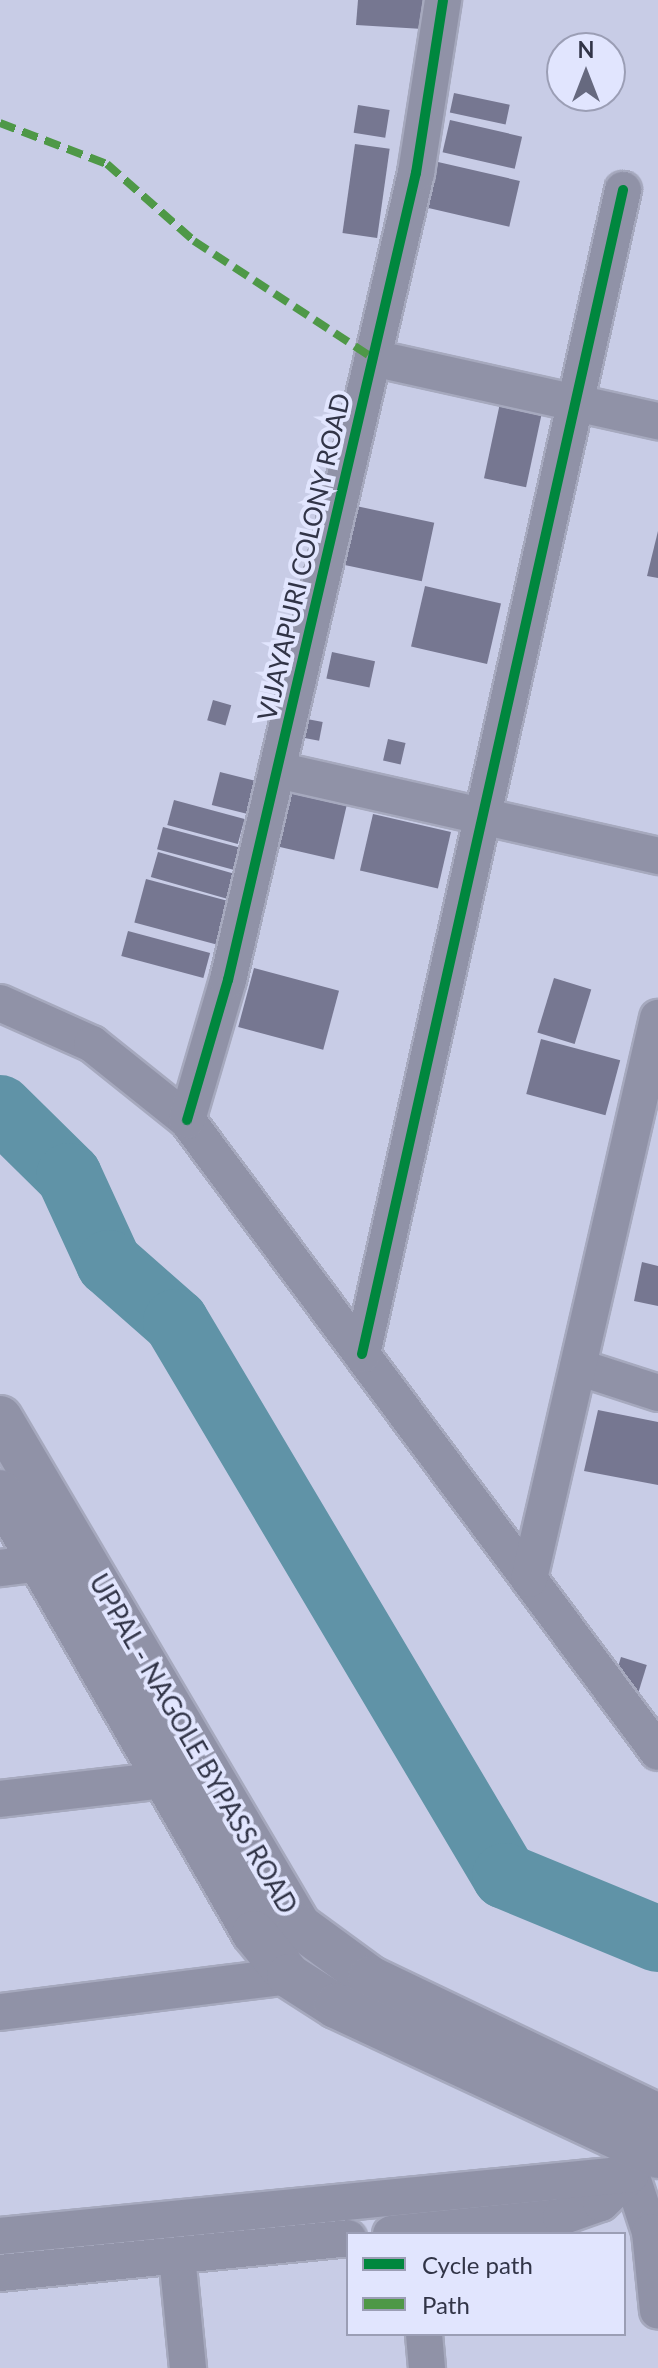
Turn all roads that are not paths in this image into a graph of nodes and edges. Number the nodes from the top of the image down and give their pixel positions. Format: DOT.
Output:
graph roads {
  1 [pos="443,0"];
  2 [pos="623,190"];
  3 [pos="373,358"];
  4 [pos="578,403"];
  5 [pos="658,421"];
  6 [pos="277,770"];
  7 [pos="480,816"];
  8 [pos="658,856"];
  9 [pos="0,1003"];
  10 [pos="658,1018"];
  11 [pos="650,1087"];
  12 [pos="187,1120"];
  13 [pos="362,1354"];
  14 [pos="578,1367"];
  15 [pos="658,1393"];
  16 [pos="0,1418"];
  17 [pos="0,1492"];
  18 [pos="21,1565"];
  19 [pos="529,1579"];
  20 [pos="658,1752"];
  21 [pos="165,1780"];
  22 [pos="0,1799"];
  23 [pos="289,1976"];
  24 [pos="0,2012"];
  25 [pos="650,2144"];
  26 [pos="416,2232"];
  27 [pos="0,2236"];
  28 [pos="346,2238"];
  29 [pos="177,2256"];
  30 [pos="0,2273"];
  31 [pos="658,2311"];
  32 [pos="424,2336"];
  33 [pos="188,2368"];
  34 [pos="427,2368"];
  1 -- 3 [label="street, VIJAYAPURI COLONY ROAD"];
  2 -- 4 [label="street"];
  3 -- 4 [label="street"];
  3 -- 6 [label="street, VIJAYAPURI COLONY ROAD"];
  4 -- 5 [label="street"];
  4 -- 7 [label="street"];
  6 -- 7 [label="street"];
  6 -- 12 [label="street, VIJAYAPURI COLONY ROAD"];
  7 -- 8 [label="street"];
  7 -- 13 [label="street"];
  9 -- 12 [label="street"];
  10 -- 11 [label="street"];
  11 -- 14 [label="street"];
  12 -- 13 [label="street"];
  13 -- 19 [label="street"];
  14 -- 15 [label="street"];
  14 -- 19 [label="street"];
  16 -- 25 [label="street, UPPAL - NAGOLE BYPASS ROAD"];
  17 -- 18 [label="street, UPPAL - NAGOLE BYPASS ROAD"];
  18 -- 21 [label="street, UPPAL - NAGOLE BYPASS ROAD"];
  19 -- 20 [label="street"];
  21 -- 22 [label="street"];
  21 -- 23 [label="street, UPPAL - NAGOLE BYPASS ROAD"];
  23 -- 24 [label="street"];
  23 -- 25 [label="street, UPPAL - NAGOLE BYPASS ROAD"];
  25 -- 26 [label="street"];
  25 -- 27 [label="street"];
  25 -- 31 [label="street"];
  28 -- 29 [label="street"];
  29 -- 30 [label="street"];
  29 -- 33 [label="street"];
  32 -- 34 [label="street"];
}
